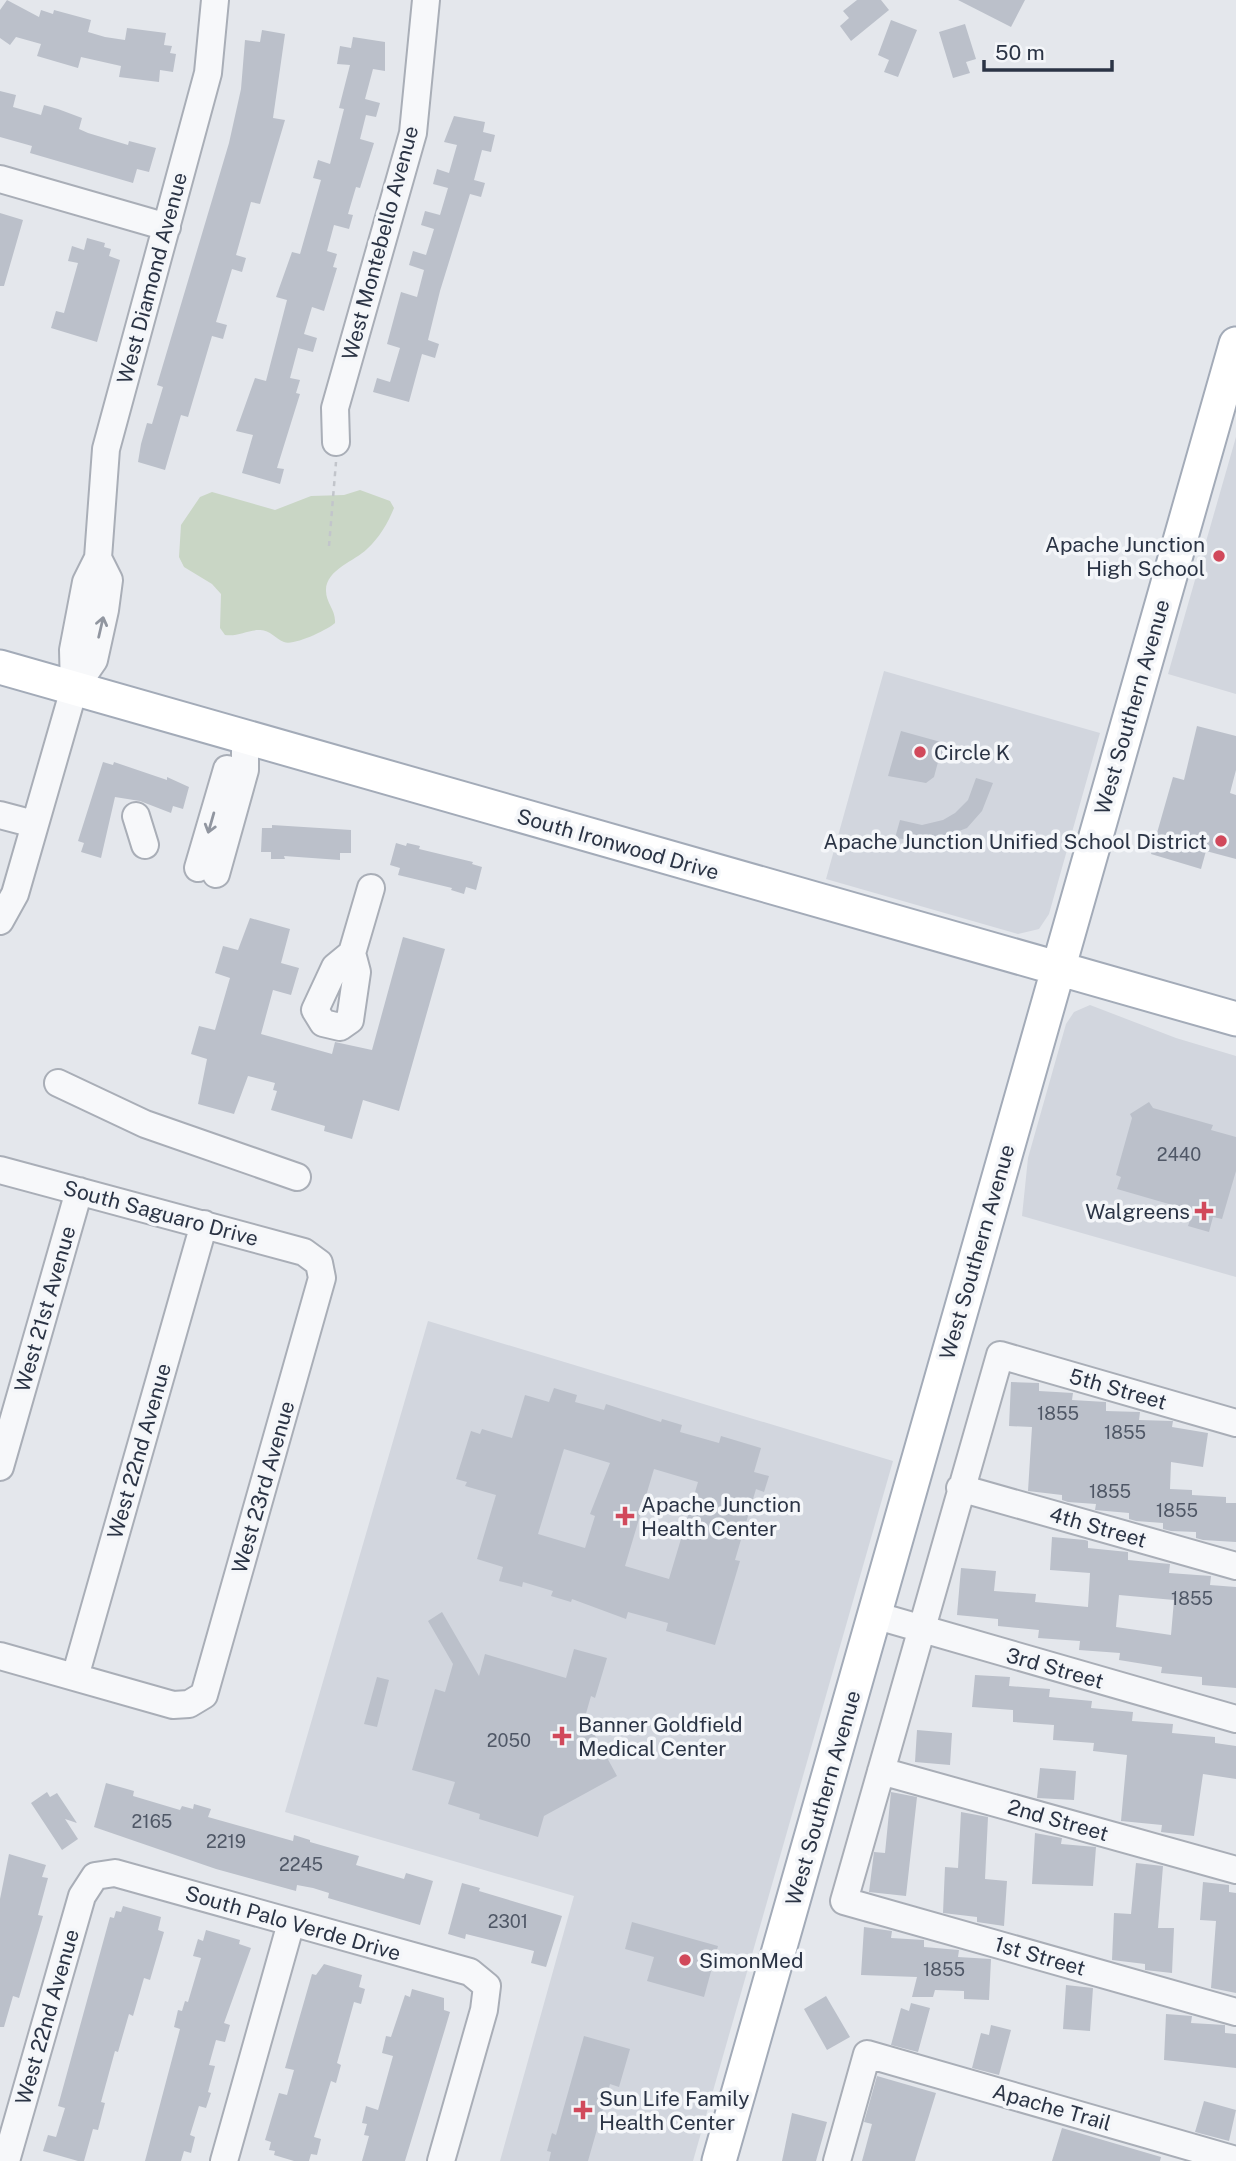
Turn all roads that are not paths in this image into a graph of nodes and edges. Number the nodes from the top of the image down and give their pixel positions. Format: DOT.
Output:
graph roads {
  1 [pos="215,0"];
  2 [pos="426,0"];
  3 [pos="0,179"];
  4 [pos="167,227"];
  5 [pos="1236,344"];
  6 [pos="336,442"];
  7 [pos="0,667"];
  8 [pos="74,689"];
  9 [pos="245,737"];
  10 [pos="0,815"];
  11 [pos="136,816"];
  12 [pos="34,824"];
  13 [pos="145,845"];
  14 [pos="207,871"];
  15 [pos="371,888"];
  16 [pos="0,922"];
  17 [pos="352,953"];
  18 [pos="1057,969"];
  19 [pos="1236,1019"];
  20 [pos="58,1083"];
  21 [pos="0,1170"];
  22 [pos="297,1177"];
  23 [pos="79,1191"];
  24 [pos="204,1224"];
  25 [pos="318,1263"];
  26 [pos="1236,1423"];
  27 [pos="0,1467"];
  28 [pos="960,1488"];
  29 [pos="1236,1566"];
  30 [pos="874,1615"];
  31 [pos="921,1629"];
  32 [pos="0,1656"];
  33 [pos="75,1677"];
  34 [pos="1236,1719"];
  35 [pos="881,1771"];
  36 [pos="1236,1870"];
  37 [pos="95,1875"];
  38 [pos="291,1923"];
  39 [pos="1236,2012"];
  40 [pos="1236,2160"];
  41 [pos="6,2161"];
  42 [pos="224,2161"];
  43 [pos="441,2161"];
  44 [pos="719,2161"];
  45 [pos="837,2161"];
  1 -- 4 [label="street, West Diamond Avenue"];
  2 -- 6 [label="street, West Montebello Avenue"];
  3 -- 4 [label="street"];
  4 -- 8 [label="street, West Diamond Avenue"];
  5 -- 18 [label="main road, West Southern Avenue"];
  7 -- 8 [label="main road, South Ironwood Drive"];
  8 -- 9 [label="main road, South Ironwood Drive"];
  8 -- 12 [label="street, West Diamond Avenue"];
  9 -- 14 [label="street"];
  9 -- 18 [label="main road, South Ironwood Drive"];
  10 -- 12 [label="street"];
  11 -- 13 [label="street"];
  12 -- 16 [label="street, West Diamond Avenue"];
  15 -- 17 [label="street"];
  18 -- 19 [label="main road, South Ironwood Drive"];
  18 -- 30 [label="main road, West Southern Avenue"];
  20 -- 22 [label="street"];
  21 -- 23 [label="street, South Saguaro Drive"];
  23 -- 24 [label="street, South Saguaro Drive"];
  23 -- 27 [label="street, West 21st Avenue"];
  24 -- 25 [label="street, South Saguaro Drive"];
  24 -- 33 [label="street, West 22nd Avenue"];
  25 -- 33 [label="street, West 23rd Avenue"];
  26 -- 28 [label="street, 5th Street"];
  28 -- 29 [label="street, 4th Street"];
  28 -- 31 [label="street"];
  30 -- 31 [label="street, 3rd Street"];
  30 -- 44 [label="main road, West Southern Avenue"];
  31 -- 34 [label="street, 3rd Street"];
  31 -- 35 [label="street"];
  32 -- 33 [label="street"];
  35 -- 36 [label="street, 2nd Street"];
  35 -- 39 [label="street, 1st Street"];
  37 -- 38 [label="street, South Palo Verde Drive"];
  37 -- 41 [label="street, West 22nd Avenue"];
  38 -- 42 [label="street"];
  38 -- 43 [label="street, South Palo Verde Drive"];
  40 -- 45 [label="street, Apache Trail"];
}
